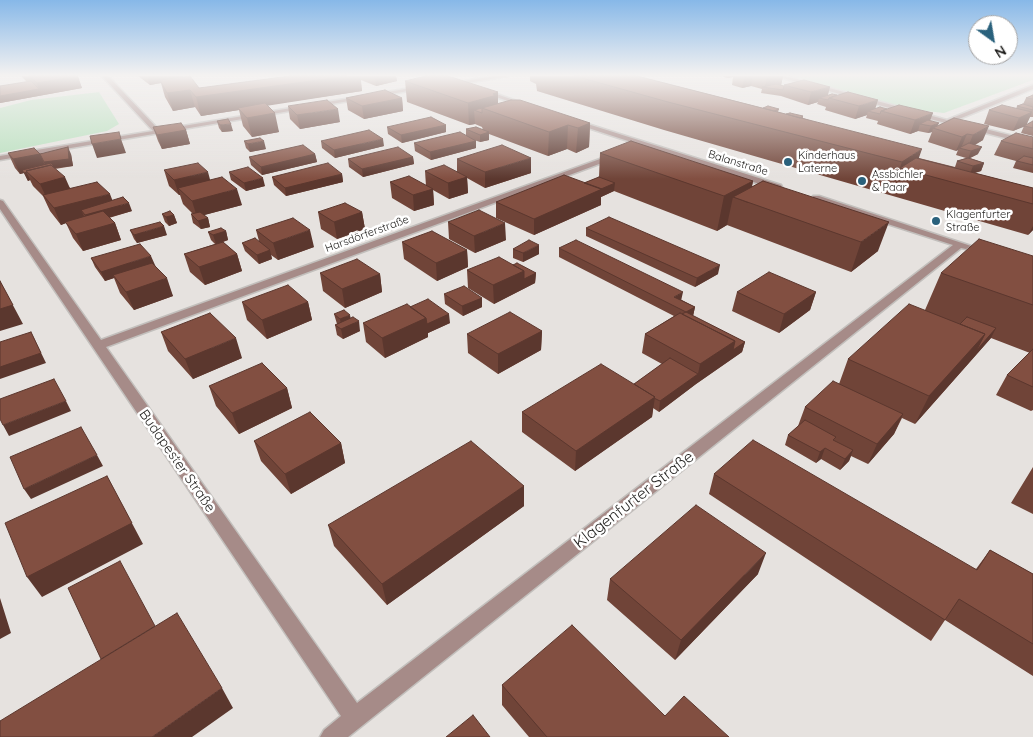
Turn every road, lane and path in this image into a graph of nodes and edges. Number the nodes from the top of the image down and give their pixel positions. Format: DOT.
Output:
graph roads {
  1 [pos="138,110"];
  2 [pos="286,110"];
  3 [pos="905,110"];
  4 [pos="976,110"];
  5 [pos="570,120"];
  6 [pos="947,122"];
  7 [pos="157,131"];
  8 [pos="1033,143"];
  9 [pos="645,145"];
  10 [pos="0,158"];
  11 [pos="791,191"];
  12 [pos="802,194"];
  13 [pos="0,203"];
  14 [pos="960,244"];
  15 [pos="978,249"];
  16 [pos="97,346"];
  17 [pos="355,718"];
  18 [pos="331,737"];
  1 -- 7 [label="street"];
  2 -- 7 [label="street"];
  3 -- 6 [label="street"];
  4 -- 6 [label="street"];
  5 -- 9 [label="street, Balanstraße"];
  6 -- 8 [label="street"];
  7 -- 10 [label="street"];
  9 -- 11 [label="street, Balanstraße"];
  9 -- 16 [label="street, Harsdörferstraße"];
  12 -- 14 [label="street"];
  13 -- 16 [label="street, Budapester Straße"];
  14 -- 15 [label="street"];
  14 -- 17 [label="street, Klagenfurter Straße"];
  16 -- 17 [label="street, Budapester Straße"];
  17 -- 18 [label="street, Klagenfurter Straße"];
}
